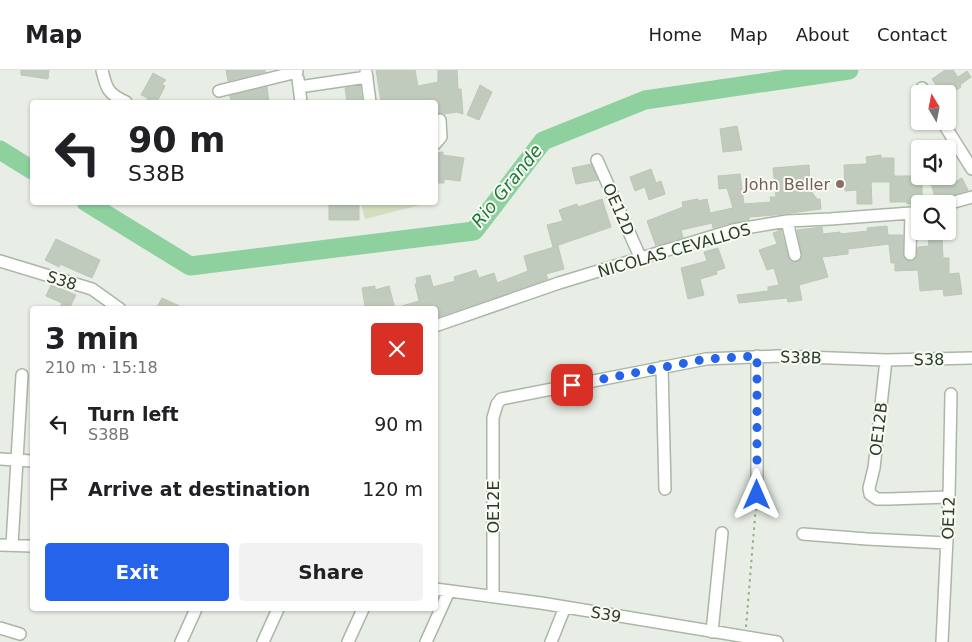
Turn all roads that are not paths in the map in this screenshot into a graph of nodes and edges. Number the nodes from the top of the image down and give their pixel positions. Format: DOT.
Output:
graph roads {
  1 [pos="102,70"];
  2 [pos="297,71"];
  3 [pos="366,74"];
  4 [pos="299,87"];
  5 [pos="219,91"];
  6 [pos="122,100"];
  7 [pos="301,100"];
  8 [pos="370,100"];
  9 [pos="440,120"];
  10 [pos="948,130"];
  11 [pos="438,141"];
  12 [pos="597,160"];
  13 [pos="972,168"];
  14 [pos="972,197"];
  15 [pos="956,201"];
  16 [pos="911,212"];
  17 [pos="787,221"];
  18 [pos="912,240"];
  19 [pos="910,254"];
  20 [pos="795,255"];
  21 [pos="641,259"];
  22 [pos="0,261"];
  23 [pos="116,306"];
  24 [pos="438,325"];
  25 [pos="757,356"];
  26 [pos="972,358"];
  27 [pos="886,360"];
  28 [pos="662,367"];
  29 [pos="22,375"];
  30 [pos="951,394"];
  31 [pos="493,418"];
  32 [pos="0,458"];
  33 [pos="16,460"];
  34 [pos="30,461"];
  35 [pos="665,489"];
  36 [pos="757,495"];
  37 [pos="949,497"];
  38 [pos="722,533"];
  39 [pos="803,534"];
  40 [pos="947,542"];
  41 [pos="6,545"];
  42 [pos="30,546"];
  43 [pos="438,589"];
  44 [pos="449,591"];
  45 [pos="493,596"];
  46 [pos="565,607"];
  47 [pos="195,611"];
  48 [pos="277,611"];
  49 [pos="362,611"];
  50 [pos="0,628"];
  51 [pos="712,632"];
  52 [pos="20,634"];
  53 [pos="739,639"];
  54 [pos="181,642"];
  55 [pos="263,642"];
  56 [pos="348,642"];
  57 [pos="426,642"];
  58 [pos="551,642"];
  59 [pos="777,642"];
  60 [pos="942,642"];
  1 -- 6 [label="street"];
  2 -- 4 [label="street"];
  2 -- 5 [label="street"];
  3 -- 4 [label="street"];
  3 -- 8 [label="street"];
  4 -- 7 [label="street"];
  9 -- 11 [label="street"];
  10 -- 13 [label="street"];
  12 -- 21 [label="street, OE12D"];
  14 -- 15 [label="street"];
  16 -- 17 [label="street, NICOLAS CEVALLOS"];
  17 -- 20 [label="street"];
  17 -- 21 [label="street, NICOLAS CEVALLOS"];
  18 -- 19 [label="street"];
  21 -- 24 [label="street, NICOLAS CEVALLOS"];
  22 -- 23 [label="street, S38"];
  25 -- 27 [label="street, S38B"];
  25 -- 28 [label="street, S38B"];
  25 -- 36 [label="street"];
  26 -- 27 [label="street, S38"];
  27 -- 37 [label="street, OE12B"];
  28 -- 31 [label="street, S38B"];
  28 -- 35 [label="street"];
  29 -- 33 [label="street"];
  30 -- 37 [label="street, OE12"];
  31 -- 45 [label="street, OE12E"];
  32 -- 33 [label="street"];
  33 -- 34 [label="street"];
  33 -- 41 [label="street"];
  37 -- 40 [label="street, OE12"];
  38 -- 51 [label="street"];
  39 -- 40 [label="street"];
  40 -- 60 [label="street, OE12"];
  41 -- 42 [label="street"];
  43 -- 44 [label="street, S39"];
  44 -- 45 [label="street, S39"];
  44 -- 57 [label="street"];
  45 -- 46 [label="street, S39"];
  46 -- 51 [label="street, S39"];
  46 -- 58 [label="street"];
  47 -- 54 [label="street"];
  48 -- 55 [label="street"];
  49 -- 56 [label="street"];
  50 -- 52 [label="street"];
  51 -- 53 [label="street, S39"];
  53 -- 59 [label="street, S39"];
}
